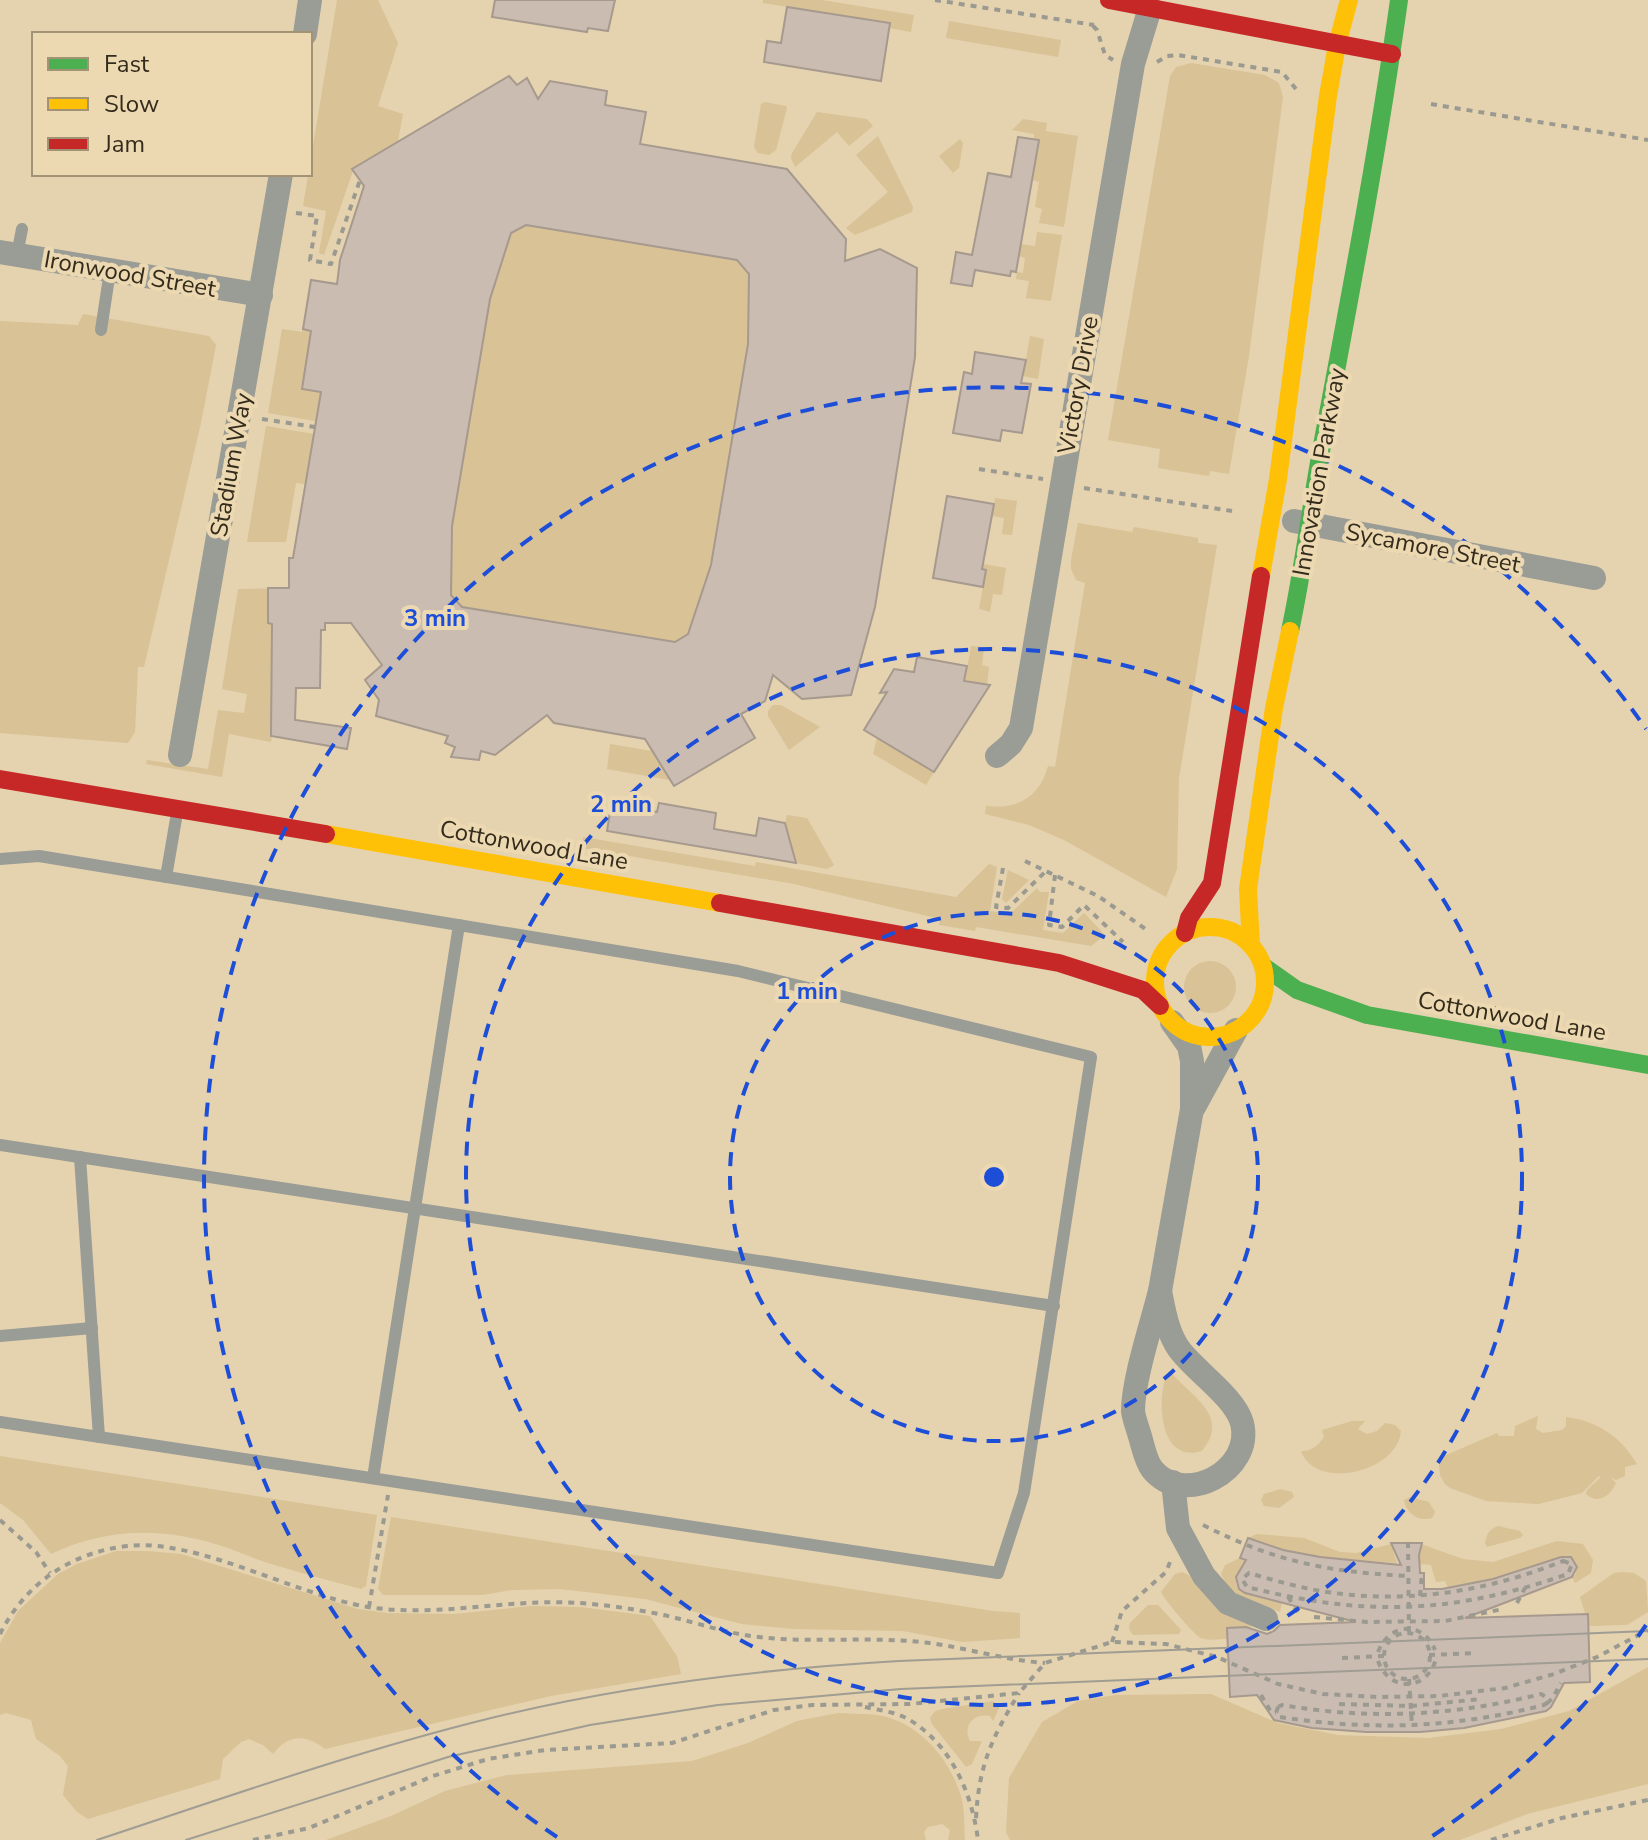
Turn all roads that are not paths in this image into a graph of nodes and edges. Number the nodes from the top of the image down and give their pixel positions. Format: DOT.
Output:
graph roads {
  1 [pos="310,0"];
  2 [pos="1109,0"];
  3 [pos="1349,0"];
  4 [pos="1399,0"];
  5 [pos="1151,4"];
  6 [pos="305,32"];
  7 [pos="1337,45"];
  8 [pos="1392,54"];
  9 [pos="281,176"];
  10 [pos="22,229"];
  11 [pos="8,254"];
  12 [pos="110,271"];
  13 [pos="261,295"];
  14 [pos="101,330"];
  15 [pos="1272,516"];
  16 [pos="1308,524"];
  17 [pos="1594,578"];
  18 [pos="180,755"];
  19 [pos="997,756"];
  20 [pos="0,779"];
  21 [pos="178,808"];
  22 [pos="0,859"];
  23 [pos="166,877"];
  24 [pos="459,925"];
  25 [pos="1185,933"];
  26 [pos="1251,945"];
  27 [pos="1166,948"];
  28 [pos="1059,963"];
  29 [pos="1263,966"];
  30 [pos="1282,1011"];
  31 [pos="1166,1014"];
  32 [pos="1312,1015"];
  33 [pos="1367,1015"];
  34 [pos="1241,1026"];
  35 [pos="1648,1065"];
  36 [pos="1192,1109"];
  37 [pos="0,1145"];
  38 [pos="80,1157"];
  39 [pos="415,1208"];
  40 [pos="1160,1291"];
  41 [pos="1054,1306"];
  42 [pos="92,1328"];
  43 [pos="0,1336"];
  44 [pos="0,1422"];
  45 [pos="99,1437"];
  46 [pos="373,1478"];
  47 [pos="1173,1482"];
  48 [pos="1266,1619"];
  1 -- 6 [label="street"];
  2 -- 5 [label="main road"];
  3 -- 7 [label="main road, Innovation Parkway"];
  4 -- 8 [label="main road, Innovation Parkway"];
  5 -- 7 [label="main road"];
  5 -- 19 [label="street, Victory Drive"];
  7 -- 8 [label="main road"];
  7 -- 15 [label="main road, Innovation Parkway"];
  8 -- 16 [label="main road, Innovation Parkway"];
  9 -- 13 [label="street, Stadium Way"];
  10 -- 11 [label="lane"];
  11 -- 12 [label="street, Ironwood Street"];
  12 -- 13 [label="street, Ironwood Street"];
  12 -- 14 [label="lane"];
  13 -- 18 [label="street, Stadium Way"];
  15 -- 16 [label="street, Sycamore Street"];
  15 -- 25 [label="main road, Innovation Parkway"];
  16 -- 17 [label="street, Sycamore Street"];
  16 -- 26 [label="main road, Innovation Parkway"];
  20 -- 21 [label="main road, Cottonwood Lane"];
  21 -- 23 [label="lane"];
  21 -- 28 [label="main road, Cottonwood Lane"];
  22 -- 23 [label="lane"];
  23 -- 24 [label="lane"];
  24 -- 39 [label="lane"];
  24 -- 41 [label="lane"];
  25 -- 26 [label="main road"];
  25 -- 27 [label="main road, Innovation Parkway"];
  26 -- 29 [label="main road, Innovation Parkway"];
  27 -- 28 [label="main road, Cottonwood Lane"];
  27 -- 31 [label="main road"];
  28 -- 31 [label="main road, Cottonwood Lane"];
  29 -- 33 [label="main road, Cottonwood Lane"];
  29 -- 34 [label="main road"];
  30 -- 34 [label="main road"];
  31 -- 34 [label="main road"];
  31 -- 36 [label="street"];
  32 -- 33 [label="main road, Cottonwood Lane"];
  33 -- 35 [label="main road, Cottonwood Lane"];
  34 -- 36 [label="street"];
  36 -- 40 [label="street"];
  37 -- 38 [label="lane"];
  38 -- 39 [label="lane"];
  38 -- 42 [label="lane"];
  39 -- 41 [label="lane"];
  39 -- 46 [label="lane"];
  40 -- 47 [label="street"];
  40 -- 47 [label="street"];
  41 -- 46 [label="lane"];
  42 -- 43 [label="lane"];
  42 -- 45 [label="lane"];
  44 -- 45 [label="lane"];
  45 -- 46 [label="lane"];
  47 -- 48 [label="street"];
}
